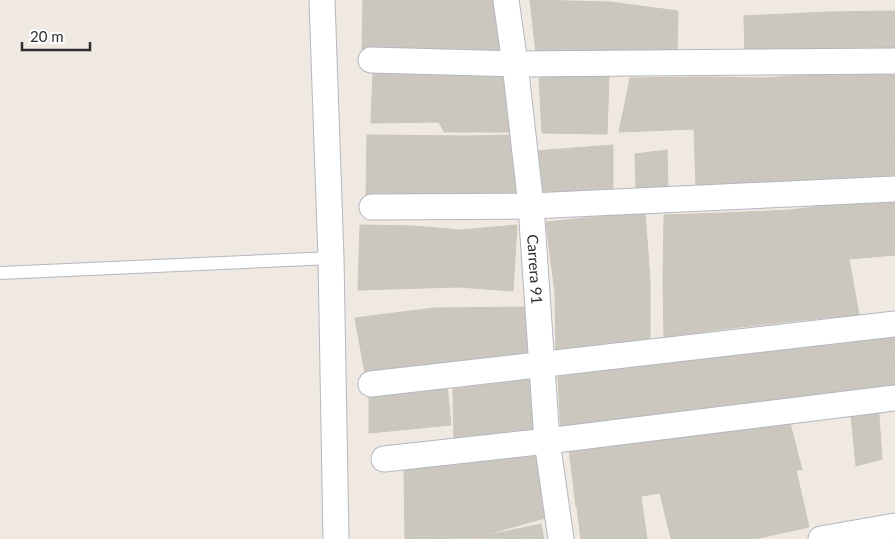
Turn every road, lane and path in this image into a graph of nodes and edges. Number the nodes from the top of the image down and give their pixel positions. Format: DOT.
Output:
graph roads {
  1 [pos="322,0"];
  2 [pos="506,0"];
  3 [pos="371,60"];
  4 [pos="895,61"];
  5 [pos="515,64"];
  6 [pos="895,189"];
  7 [pos="531,206"];
  8 [pos="372,208"];
  9 [pos="331,258"];
  10 [pos="0,273"];
  11 [pos="895,324"];
  12 [pos="542,366"];
  13 [pos="371,384"];
  14 [pos="895,398"];
  15 [pos="547,442"];
  16 [pos="384,459"];
  17 [pos="895,526"];
  18 [pos="336,539"];
  19 [pos="561,539"];
  20 [pos="821,539"];
  1 -- 9 [label="street"];
  2 -- 5 [label="street, Carrera 91"];
  3 -- 5 [label="street"];
  4 -- 5 [label="street"];
  5 -- 7 [label="street, Carrera 91"];
  6 -- 7 [label="street"];
  7 -- 8 [label="street"];
  7 -- 12 [label="street, Carrera 91"];
  9 -- 10 [label="lane"];
  9 -- 18 [label="street"];
  11 -- 12 [label="street"];
  12 -- 13 [label="street"];
  12 -- 15 [label="street, Carrera 91"];
  14 -- 15 [label="street"];
  15 -- 16 [label="street"];
  15 -- 19 [label="street, Carrera 91"];
  17 -- 20 [label="street"];
}
